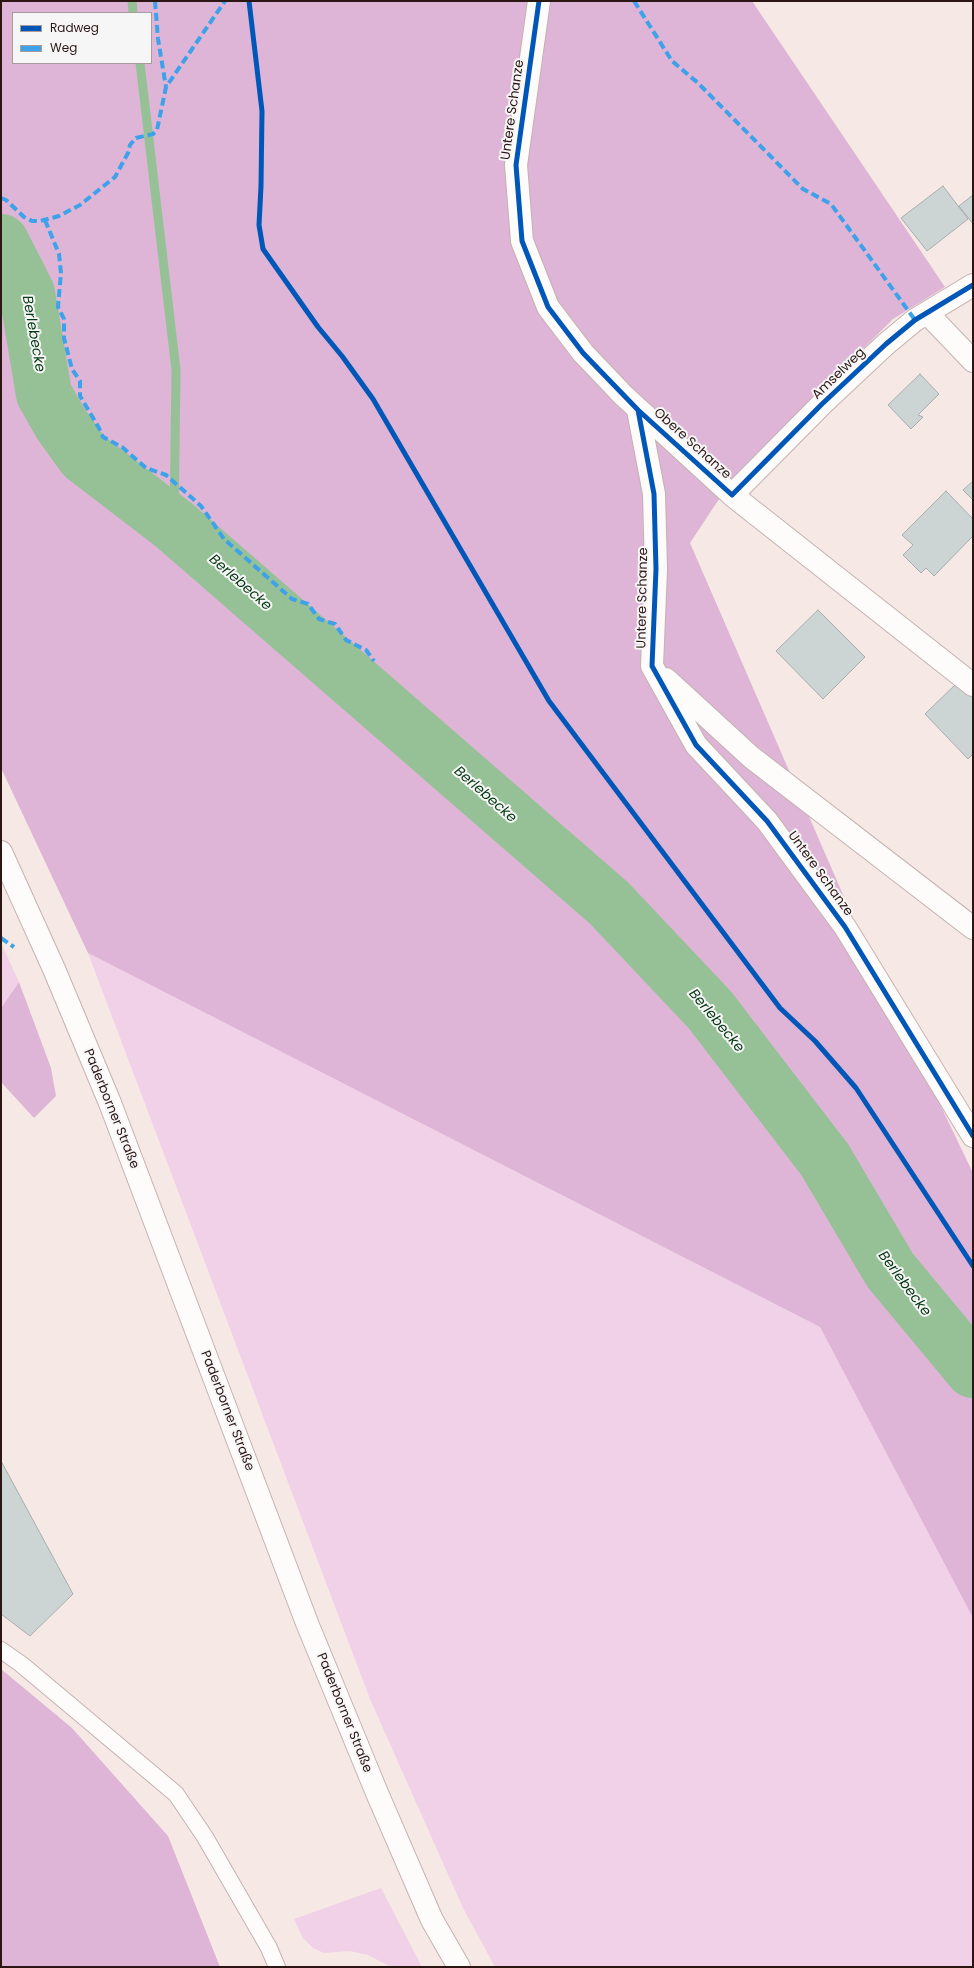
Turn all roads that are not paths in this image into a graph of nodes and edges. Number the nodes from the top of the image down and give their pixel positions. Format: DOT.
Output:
graph roads {
  1 [pos="539,1"];
  2 [pos="973,285"];
  3 [pos="928,314"];
  4 [pos="973,361"];
  5 [pos="638,410"];
  6 [pos="732,494"];
  7 [pos="652,666"];
  8 [pos="973,685"];
  9 [pos="1,852"];
  10 [pos="973,928"];
  11 [pos="973,1136"];
  12 [pos="1,1650"];
  13 [pos="277,1967"];
  14 [pos="459,1967"];
  1 -- 5 [label="street, Untere Schanze"];
  2 -- 3 [label="street, Amselweg"];
  3 -- 4 [label="street"];
  3 -- 6 [label="street, Amselweg"];
  5 -- 6 [label="street, Obere Schanze"];
  5 -- 7 [label="street, Untere Schanze"];
  6 -- 8 [label="street, Obere Schanze"];
  7 -- 10 [label="street, Untere Schanze"];
  7 -- 11 [label="street, Untere Schanze"];
  9 -- 14 [label="street, Paderborner Straße"];
  12 -- 13 [label="lane"];
}
